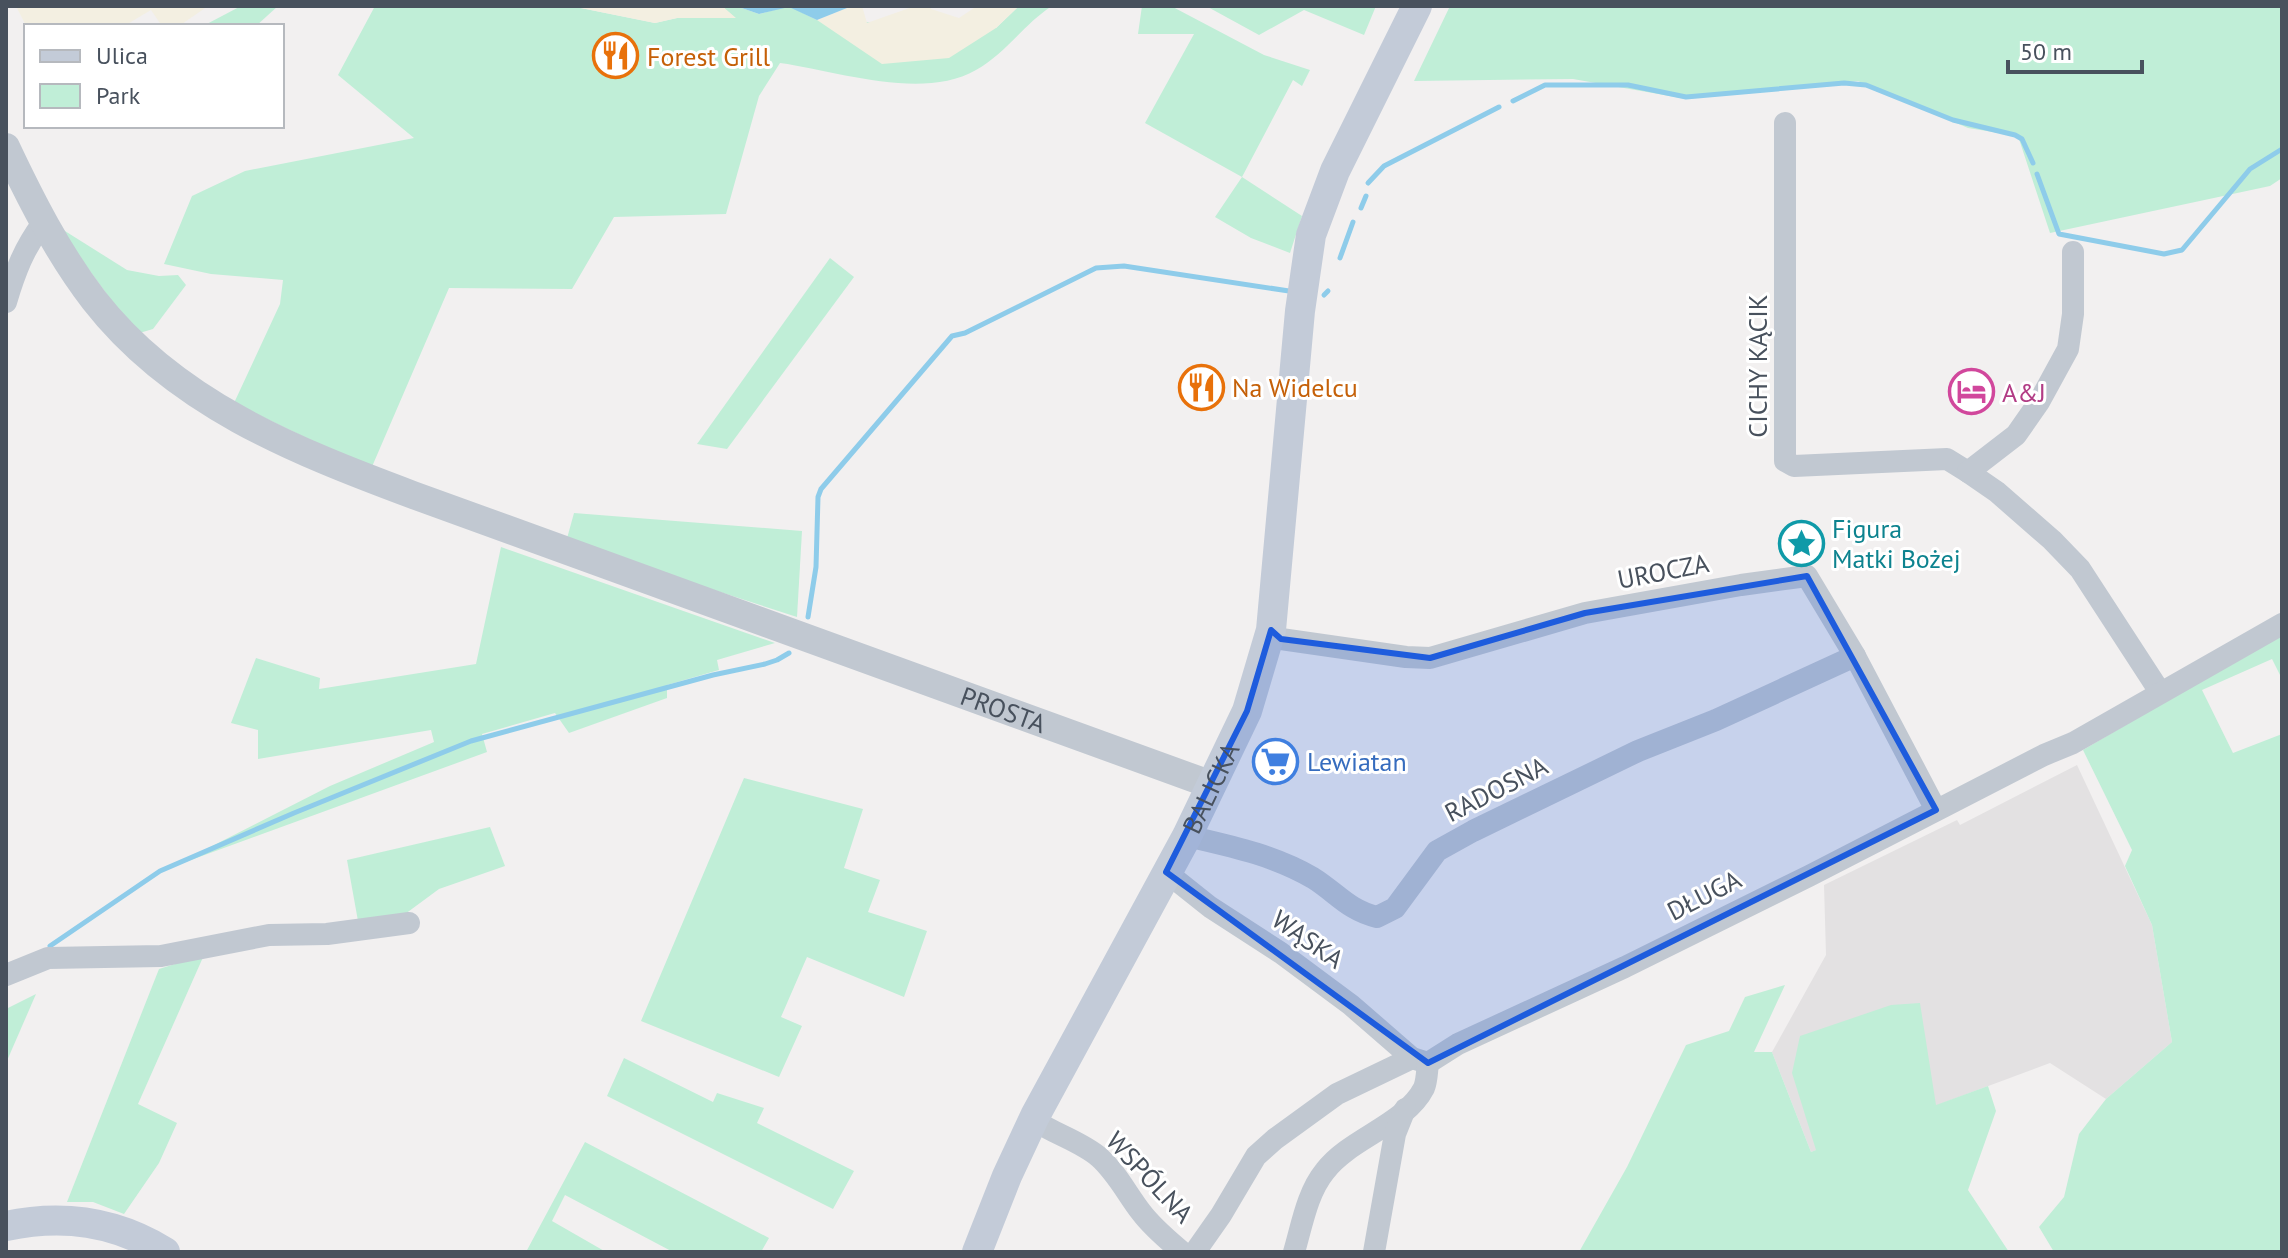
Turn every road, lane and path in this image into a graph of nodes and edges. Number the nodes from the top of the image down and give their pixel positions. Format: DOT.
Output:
graph roads {
  1 [pos="1417,6"];
  2 [pos="1785,123"];
  3 [pos="6,147"];
  4 [pos="43,223"];
  5 [pos="2073,252"];
  6 [pos="11,265"];
  7 [pos="6,302"];
  8 [pos="1968,472"];
  9 [pos="2282,624"];
  10 [pos="1271,630"];
  11 [pos="1855,656"];
  12 [pos="2160,692"];
  13 [pos="1212,785"];
  14 [pos="1936,810"];
  15 [pos="1187,836"];
  16 [pos="1166,872"];
  17 [pos="409,923"];
  18 [pos="6,975"];
  19 [pos="1420,1061"];
  20 [pos="1406,1109"];
  21 [pos="1034,1120"];
  22 [pos="10,1220"];
  23 [pos="165,1252"];
  24 [pos="977,1252"];
  25 [pos="1182,1252"];
  26 [pos="1195,1252"];
  27 [pos="1294,1252"];
  28 [pos="1374,1252"];
  1 -- 10 [label="main road, BALICKA"];
  2 -- 8 [label="street, CICHY KĄCIK"];
  3 -- 4 [label="street, PROSTA"];
  4 -- 6 [label="street"];
  4 -- 13 [label="street, PROSTA"];
  5 -- 8 [label="street"];
  6 -- 7 [label="street"];
  8 -- 12 [label="street, CICHY KĄCIK"];
  9 -- 12 [label="street, DŁUGA"];
  10 -- 11 [label="street, UROCZA"];
  10 -- 13 [label="main road, BALICKA"];
  11 -- 14 [label="street, UROCZA"];
  11 -- 15 [label="street, RADOSNA"];
  12 -- 14 [label="street, DŁUGA"];
  13 -- 15 [label="main road, BALICKA"];
  14 -- 19 [label="street, DŁUGA"];
  15 -- 16 [label="main road, BALICKA"];
  16 -- 19 [label="street, WĄSKA"];
  16 -- 21 [label="main road, BALICKA"];
  17 -- 18 [label="street"];
  19 -- 20 [label="street"];
  19 -- 26 [label="street, DŁUGA"];
  20 -- 27 [label="street"];
  20 -- 28 [label="street"];
  21 -- 24 [label="main road, BALICKA"];
  21 -- 25 [label="street, WSPÓLNA"];
  22 -- 23 [label="main road"];
}
